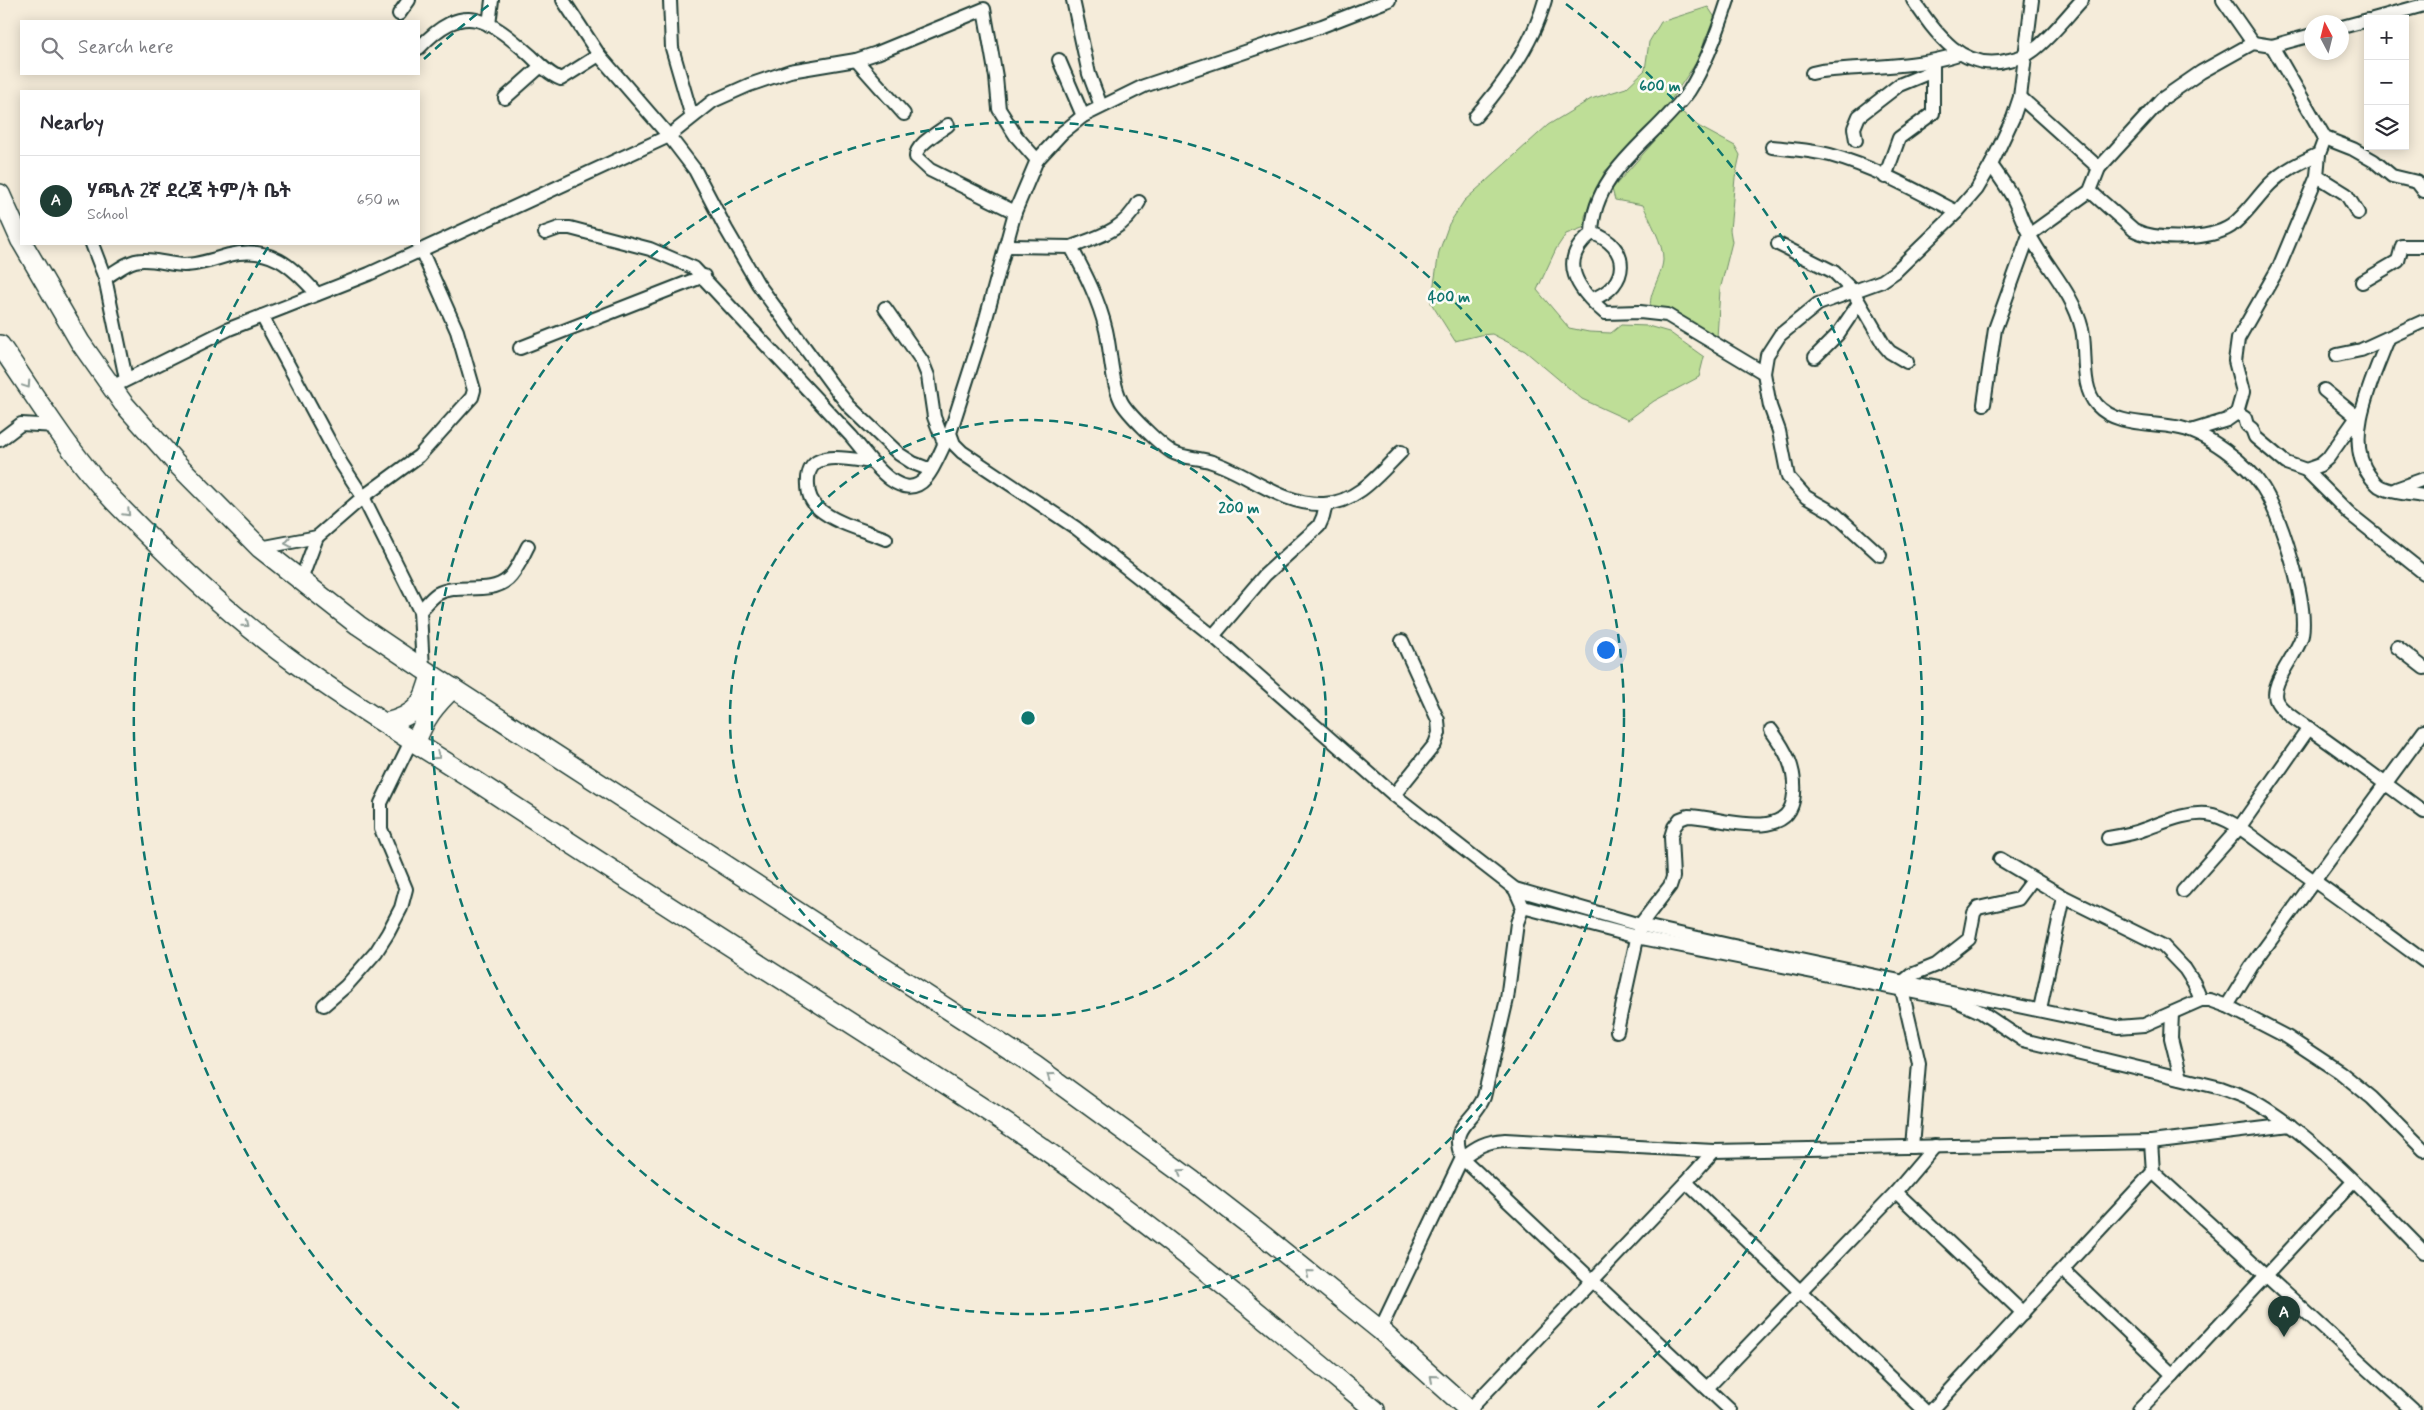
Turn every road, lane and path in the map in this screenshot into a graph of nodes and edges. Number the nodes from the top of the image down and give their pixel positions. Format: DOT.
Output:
graph roads {
  1 [pos="409,0"];
  2 [pos="492,0"];
  3 [pos="563,0"];
  4 [pos="670,0"];
  5 [pos="1073,0"];
  6 [pos="1389,0"];
  7 [pos="1545,0"];
  8 [pos="1728,0"];
  9 [pos="1913,0"];
  10 [pos="2032,0"];
  11 [pos="2082,0"];
  12 [pos="2223,0"];
  13 [pos="983,5"];
  14 [pos="1362,5"];
  15 [pos="2424,5"];
  16 [pos="399,14"];
  17 [pos="2388,15"];
  18 [pos="2364,21"];
  19 [pos="489,25"];
  20 [pos="2349,25"];
  21 [pos="2304,37"];
  22 [pos="2253,43"];
  23 [pos="2272,46"];
  24 [pos="420,47"];
  25 [pos="1959,54"];
  26 [pos="599,56"];
  27 [pos="2024,56"];
  28 [pos="856,60"];
  29 [pos="1059,60"];
  30 [pos="541,66"];
  31 [pos="1933,66"];
  32 [pos="1812,74"];
  33 [pos="505,98"];
  34 [pos="2020,98"];
  35 [pos="1101,106"];
  36 [pos="904,114"];
  37 [pos="692,116"];
  38 [pos="1082,116"];
  39 [pos="1476,117"];
  40 [pos="948,125"];
  41 [pos="670,136"];
  42 [pos="2325,138"];
  43 [pos="1856,140"];
  44 [pos="1772,147"];
  45 [pos="2319,154"];
  46 [pos="1037,160"];
  47 [pos="1991,165"];
  48 [pos="2099,168"];
  49 [pos="2317,176"];
  50 [pos="1885,177"];
  51 [pos="2090,191"];
  52 [pos="2424,191"];
  53 [pos="0,194"];
  54 [pos="1139,202"];
  55 [pos="1015,212"];
  56 [pos="1957,212"];
  57 [pos="2358,213"];
  58 [pos="545,233"];
  59 [pos="1592,233"];
  60 [pos="2029,235"];
  61 [pos="20,238"];
  62 [pos="1778,244"];
  63 [pos="24,245"];
  64 [pos="92,245"];
  65 [pos="1007,246"];
  66 [pos="2424,246"];
  67 [pos="1070,247"];
  68 [pos="421,250"];
  69 [pos="704,276"];
  70 [pos="105,278"];
  71 [pos="2362,282"];
  72 [pos="1852,290"];
  73 [pos="317,294"];
  74 [pos="1592,298"];
  75 [pos="1859,303"];
  76 [pos="885,308"];
  77 [pos="262,316"];
  78 [pos="2424,322"];
  79 [pos="2388,339"];
  80 [pos="0,345"];
  81 [pos="520,348"];
  82 [pos="2337,355"];
  83 [pos="1815,357"];
  84 [pos="1907,362"];
  85 [pos="1764,373"];
  86 [pos="119,383"];
  87 [pos="2324,390"];
  88 [pos="1984,404"];
  89 [pos="2237,413"];
  90 [pos="2360,413"];
  91 [pos="56,426"];
  92 [pos="2191,431"];
  93 [pos="947,438"];
  94 [pos="0,440"];
  95 [pos="1401,452"];
  96 [pos="871,462"];
  97 [pos="931,470"];
  98 [pos="2306,470"];
  99 [pos="2424,480"];
  100 [pos="2393,490"];
  101 [pos="2424,496"];
  102 [pos="363,497"];
  103 [pos="1326,504"];
  104 [pos="317,537"];
  105 [pos="886,539"];
  106 [pos="528,546"];
  107 [pos="260,548"];
  108 [pos="1880,555"];
  109 [pos="2424,573"];
  110 [pos="301,580"];
  111 [pos="420,611"];
  112 [pos="1213,636"];
  113 [pos="1402,641"];
  114 [pos="2397,647"];
  115 [pos="2424,668"];
  116 [pos="427,671"];
  117 [pos="453,688"];
  118 [pos="386,723"];
  119 [pos="2309,728"];
  120 [pos="1771,730"];
  121 [pos="2424,731"];
  122 [pos="414,740"];
  123 [pos="2384,783"];
  124 [pos="1394,795"];
  125 [pos="2424,812"];
  126 [pos="2239,828"];
  127 [pos="2108,838"];
  128 [pos="2000,859"];
  129 [pos="2033,879"];
  130 [pos="2314,880"];
  131 [pos="1515,889"];
  132 [pos="2183,891"];
  133 [pos="2064,897"];
  134 [pos="1523,906"];
  135 [pos="1640,924"];
  136 [pos="1637,938"];
  137 [pos="2424,961"];
  138 [pos="1904,985"];
  139 [pos="2202,1000"];
  140 [pos="324,1005"];
  141 [pos="2227,1006"];
  142 [pos="2040,1009"];
  143 [pos="2172,1013"];
  144 [pos="1618,1031"];
  145 [pos="2181,1078"];
  146 [pos="2290,1125"];
  147 [pos="2424,1131"];
  148 [pos="2150,1142"];
  149 [pos="1935,1146"];
  150 [pos="2420,1146"];
  151 [pos="1912,1147"];
  152 [pos="1714,1151"];
  153 [pos="1462,1158"];
  154 [pos="2153,1172"];
  155 [pos="1686,1182"];
  156 [pos="2353,1182"];
  157 [pos="1896,1192"];
  158 [pos="2424,1252"];
  159 [pos="2063,1270"];
  160 [pos="2267,1275"];
  161 [pos="1592,1281"];
  162 [pos="1802,1292"];
  163 [pos="2023,1313"];
  164 [pos="1380,1330"];
  165 [pos="2173,1375"];
  166 [pos="1707,1388"];
  167 [pos="1374,1410"];
  168 [pos="1469,1410"];
  169 [pos="1730,1410"];
  170 [pos="1924,1410"];
  171 [pos="1932,1410"];
  172 [pos="2139,1410"];
  173 [pos="2412,1410"];
  1 -- 16 [label="street"];
  2 -- 19 [label="street"];
  3 -- 26 [label="street"];
  4 -- 37 [label="street"];
  5 -- 35 [label="street"];
  6 -- 14 [label="street"];
  7 -- 39 [label="street"];
  8 -- 59 [label="street"];
  9 -- 25 [label="street"];
  10 -- 27 [label="street"];
  11 -- 27 [label="street"];
  12 -- 22 [label="street"];
  13 -- 28 [label="street"];
  13 -- 46 [label="street"];
  14 -- 35 [label="street"];
  15 -- 17 [label="street"];
  18 -- 20 [label="street"];
  19 -- 24 [label="street"];
  19 -- 30 [label="street"];
  21 -- 23 [label="street"];
  22 -- 23 [label="street"];
  22 -- 48 [label="street"];
  23 -- 42 [label="street"];
  25 -- 27 [label="street"];
  25 -- 31 [label="street"];
  26 -- 30 [label="street"];
  26 -- 41 [label="street"];
  27 -- 34 [label="street"];
  28 -- 36 [label="street"];
  28 -- 37 [label="street"];
  29 -- 38 [label="street"];
  30 -- 33 [label="street"];
  31 -- 32 [label="street"];
  31 -- 43 [label="street"];
  31 -- 50 [label="street"];
  34 -- 47 [label="street"];
  34 -- 48 [label="street"];
  35 -- 38 [label="street"];
  37 -- 41 [label="street"];
  38 -- 46 [label="street"];
  40 -- 55 [label="street"];
  41 -- 68 [label="street"];
  41 -- 97 [label="street"];
  42 -- 45 [label="street"];
  42 -- 52 [label="street"];
  44 -- 50 [label="street"];
  45 -- 49 [label="street"];
  45 -- 51 [label="street"];
  46 -- 55 [label="street"];
  47 -- 56 [label="street"];
  47 -- 60 [label="street"];
  48 -- 51 [label="street"];
  49 -- 57 [label="street"];
  49 -- 89 [label="street"];
  50 -- 56 [label="street"];
  51 -- 60 [label="street"];
  53 -- 61 [label="highway"];
  54 -- 67 [label="street"];
  55 -- 65 [label="street"];
  56 -- 72 [label="street"];
  58 -- 69 [label="street"];
  59 -- 74 [label="street"];
  59 -- 74 [label="street"];
  60 -- 88 [label="street"];
  60 -- 92 [label="street"];
  62 -- 72 [label="street"];
  63 -- 86 [label="highway"];
  64 -- 70 [label="street"];
  65 -- 67 [label="street"];
  65 -- 93 [label="street"];
  66 -- 71 [label="street"];
  67 -- 103 [label="street"];
  68 -- 73 [label="street"];
  68 -- 102 [label="street"];
  69 -- 81 [label="street"];
  69 -- 96 [label="street"];
  70 -- 73 [label="street"];
  70 -- 86 [label="street"];
  72 -- 75 [label="street"];
  72 -- 85 [label="street"];
  73 -- 77 [label="street"];
  74 -- 85 [label="street"];
  75 -- 83 [label="street"];
  75 -- 84 [label="street"];
  76 -- 93 [label="street"];
  77 -- 86 [label="street"];
  77 -- 102 [label="street"];
  78 -- 79 [label="street"];
  79 -- 82 [label="street"];
  79 -- 90 [label="street"];
  80 -- 91 [label="highway, one-way"];
  85 -- 108 [label="street"];
  86 -- 107 [label="highway"];
  87 -- 90 [label="street"];
  89 -- 92 [label="street"];
  89 -- 98 [label="street"];
  90 -- 98 [label="street"];
  90 -- 100 [label="street"];
  91 -- 94 [label="street"];
  91 -- 118 [label="highway, one-way"];
  92 -- 119 [label="street"];
  93 -- 97 [label="street"];
  93 -- 112 [label="street"];
  95 -- 103 [label="street"];
  96 -- 97 [label="street"];
  96 -- 105 [label="street"];
  98 -- 109 [label="street"];
  99 -- 100 [label="street"];
  100 -- 101 [label="street"];
  102 -- 104 [label="street"];
  102 -- 111 [label="street"];
  103 -- 112 [label="street"];
  104 -- 107 [label="street, one-way"];
  104 -- 110 [label="street"];
  106 -- 111 [label="street"];
  107 -- 110 [label="highway"];
  110 -- 116 [label="highway"];
  111 -- 116 [label="street"];
  112 -- 124 [label="street"];
  113 -- 124 [label="street"];
  114 -- 115 [label="street"];
  116 -- 117 [label="highway"];
  116 -- 118 [label="highway"];
  117 -- 122 [label="highway"];
  164 -- 117 [label="highway, one-way"];
  118 -- 122 [label="highway"];
  119 -- 123 [label="street"];
  119 -- 126 [label="street"];
  120 -- 135 [label="street"];
  121 -- 123 [label="street"];
  122 -- 140 [label="street"];
  122 -- 167 [label="highway, one-way"];
  123 -- 125 [label="street"];
  123 -- 130 [label="street"];
  124 -- 131 [label="street"];
  126 -- 127 [label="street"];
  126 -- 130 [label="street"];
  126 -- 132 [label="street"];
  128 -- 129 [label="street"];
  129 -- 133 [label="street"];
  129 -- 138 [label="street"];
  130 -- 137 [label="street"];
  130 -- 141 [label="street"];
  131 -- 134 [label="street"];
  131 -- 135 [label="street"];
  133 -- 139 [label="street"];
  133 -- 142 [label="street"];
  134 -- 136 [label="street"];
  134 -- 153 [label="street"];
  135 -- 136 [label="street"];
  135 -- 138 [label="street"];
  136 -- 138 [label="street"];
  136 -- 144 [label="street"];
  138 -- 142 [label="street"];
  138 -- 145 [label="street"];
  138 -- 151 [label="street"];
  139 -- 141 [label="street"];
  139 -- 143 [label="street"];
  141 -- 150 [label="street"];
  142 -- 143 [label="street"];
  143 -- 145 [label="street"];
  145 -- 146 [label="street"];
  146 -- 148 [label="street"];
  146 -- 156 [label="street"];
  147 -- 150 [label="street"];
  148 -- 149 [label="street"];
  148 -- 154 [label="street"];
  149 -- 151 [label="street"];
  149 -- 157 [label="street"];
  151 -- 152 [label="street"];
  152 -- 153 [label="street"];
  152 -- 155 [label="street"];
  153 -- 161 [label="street"];
  153 -- 164 [label="street"];
  154 -- 159 [label="street"];
  154 -- 160 [label="street"];
  155 -- 161 [label="street"];
  155 -- 162 [label="street"];
  156 -- 158 [label="street"];
  156 -- 160 [label="street"];
  157 -- 162 [label="street"];
  157 -- 163 [label="street"];
  159 -- 163 [label="street"];
  159 -- 165 [label="street"];
  160 -- 165 [label="street"];
  160 -- 173 [label="street"];
  161 -- 166 [label="street"];
  161 -- 168 [label="street"];
  162 -- 166 [label="street"];
  162 -- 170 [label="street"];
  163 -- 171 [label="street"];
  168 -- 164 [label="highway, one-way"];
  165 -- 172 [label="street"];
  166 -- 169 [label="street"];
}
